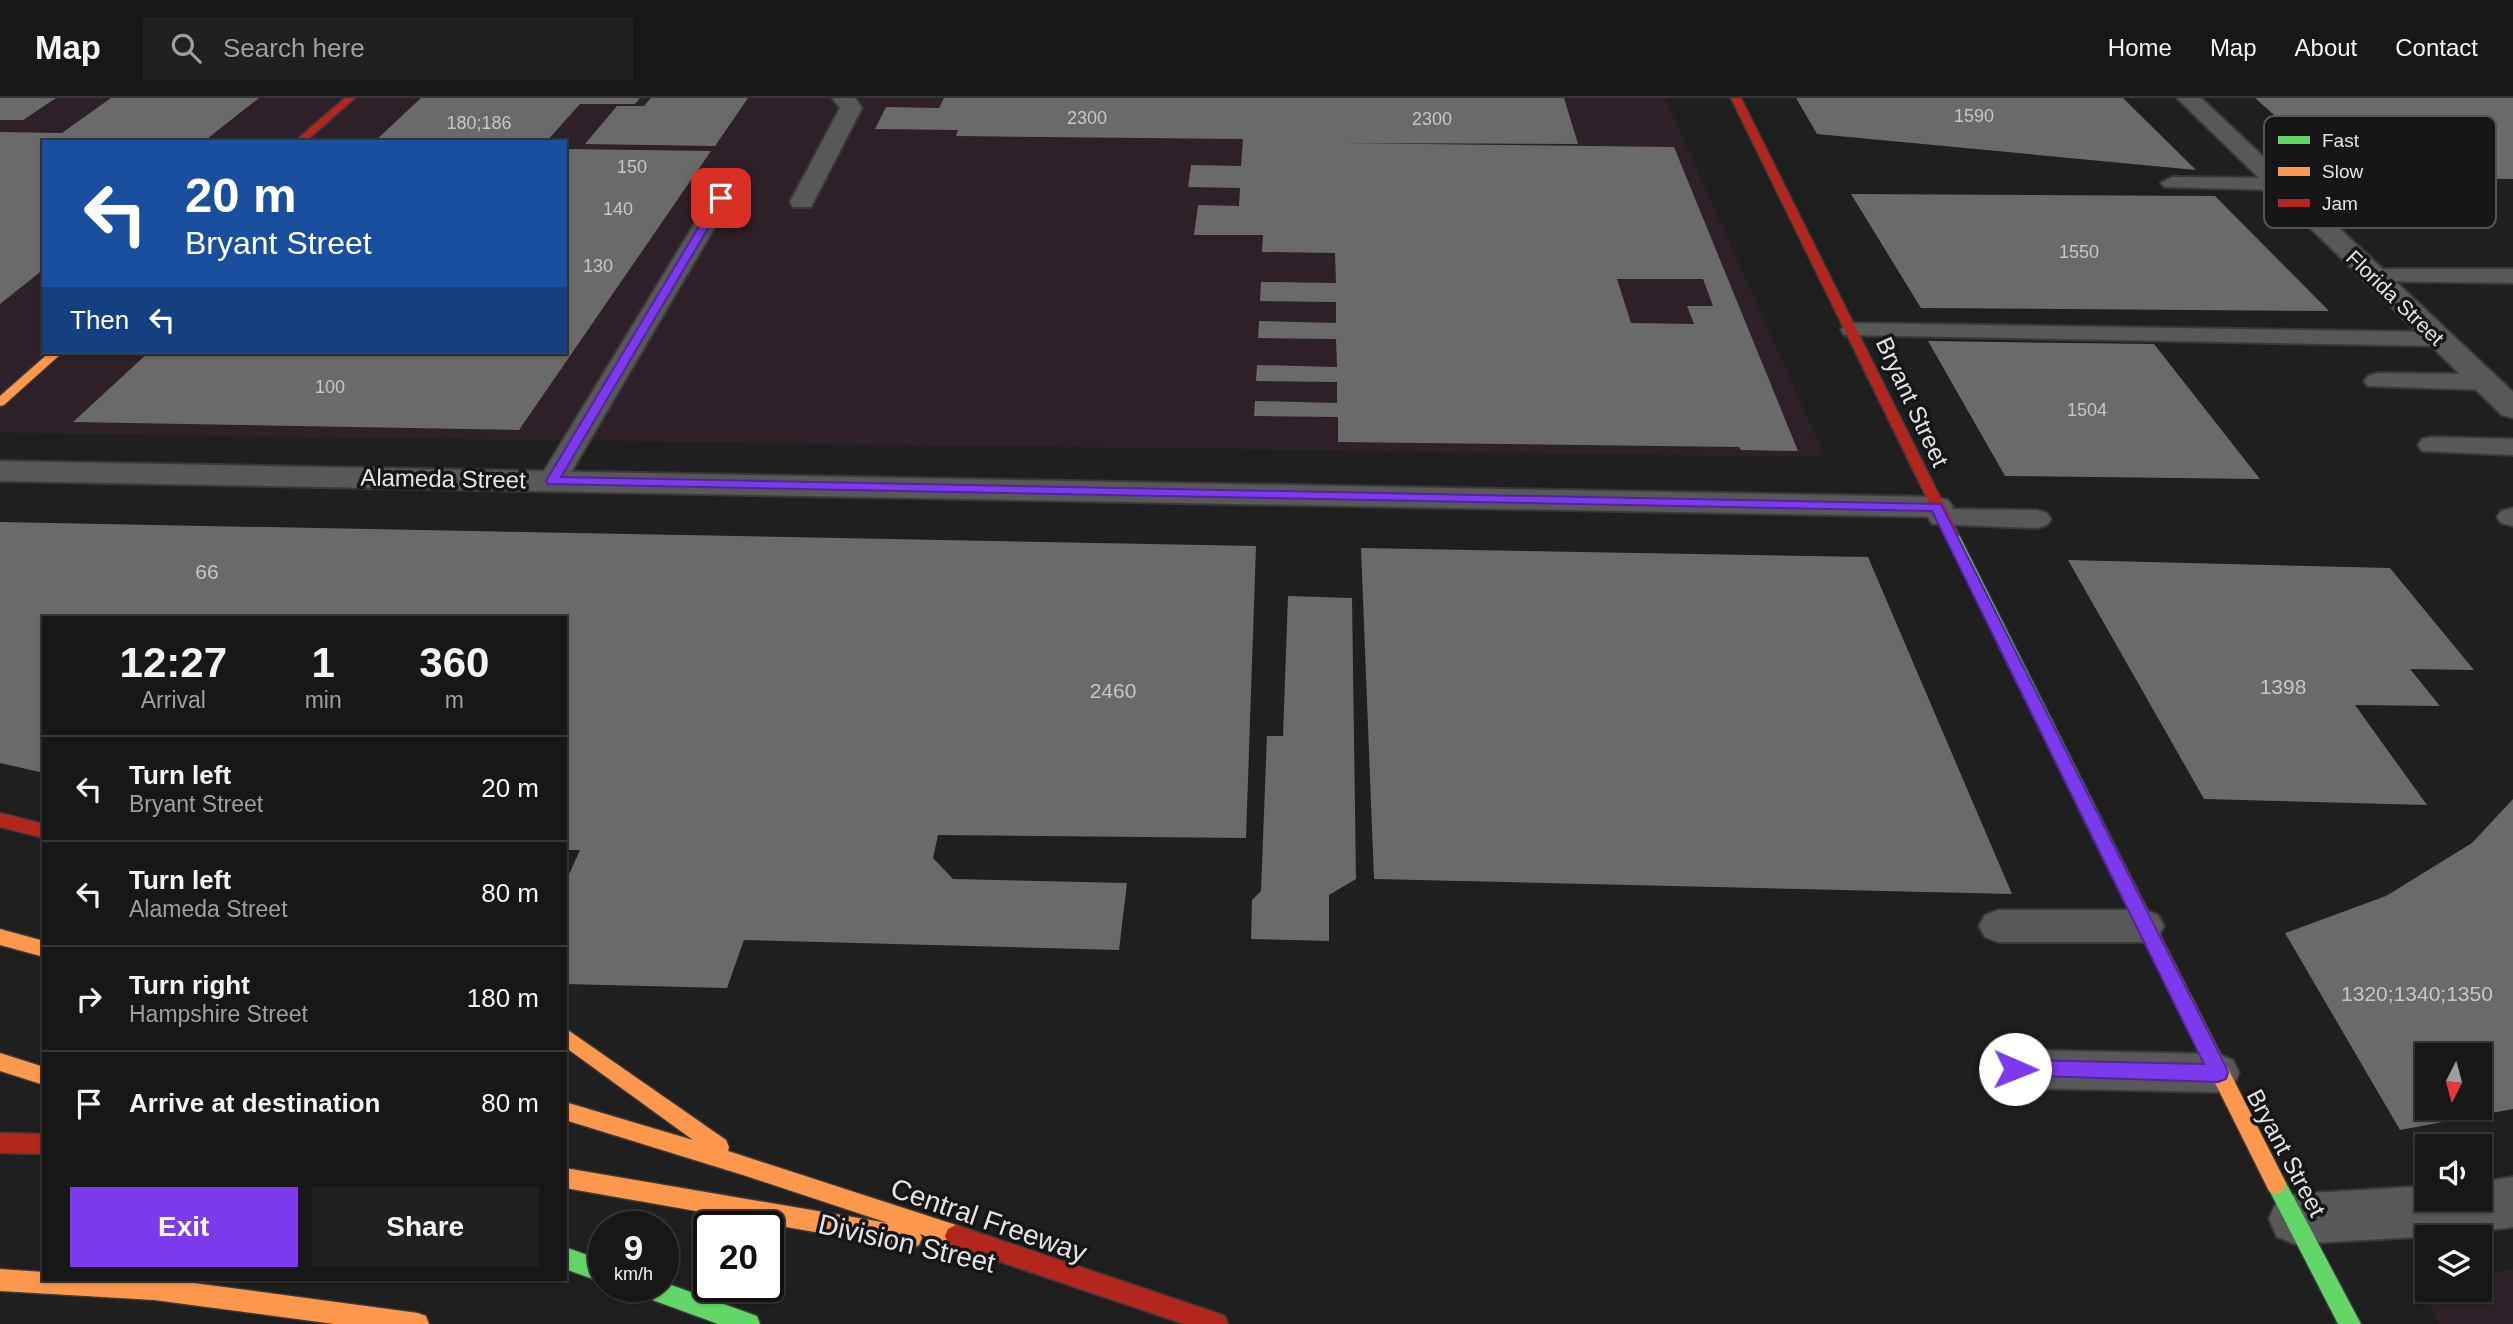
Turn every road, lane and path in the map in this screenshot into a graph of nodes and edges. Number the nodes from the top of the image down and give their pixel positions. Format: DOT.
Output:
graph roads {
  1 [pos="350,98"];
  2 [pos="843,98"];
  3 [pos="1736,98"];
  4 [pos="2188,98"];
  5 [pos="301,140"];
  6 [pos="2264,171"];
  7 [pos="2172,183"];
  8 [pos="2264,184"];
  9 [pos="721,198"];
  10 [pos="803,202"];
  11 [pos="2322,228"];
  12 [pos="2372,276"];
  13 [pos="2513,276"];
  14 [pos="1853,330"];
  15 [pos="2438,340"];
  16 [pos="55,354"];
  17 [pos="2377,381"];
  18 [pos="2484,382"];
  19 [pos="0,401"];
  20 [pos="2513,409"];
  21 [pos="2432,445"];
  22 [pos="2513,447"];
  23 [pos="0,471"];
  24 [pos="552,481"];
  25 [pos="1939,512"];
  26 [pos="2037,519"];
  27 [pos="0,820"];
  28 [pos="42,830"];
  29 [pos="1998,926"];
  30 [pos="2145,926"];
  31 [pos="0,937"];
  32 [pos="42,948"];
  33 [pos="567,1037"];
  34 [pos="0,1062"];
  35 [pos="2015,1069"];
  36 [pos="2218,1073"];
  37 [pos="42,1075"];
  38 [pos="567,1112"];
  39 [pos="0,1143"];
  40 [pos="42,1144"];
  41 [pos="743,1165"];
  42 [pos="567,1178"];
  43 [pos="2513,1202"];
  44 [pos="2295,1219"];
  45 [pos="567,1259"];
  46 [pos="588,1266"];
  47 [pos="0,1280"];
  48 [pos="679,1299"];
  49 [pos="418,1324"];
  50 [pos="749,1324"];
  51 [pos="1202,1324"];
  52 [pos="1217,1324"];
  53 [pos="2350,1324"];
  1 -- 5 [label="main road"];
  2 -- 10 [label="street"];
  3 -- 14 [label="main road, Bryant Street"];
  4 -- 6 [label="street, Florida Street"];
  7 -- 8 [label="lane"];
  9 -- 24 [label="lane"];
  11 -- 12 [label="street, Florida Street"];
  12 -- 13 [label="lane"];
  12 -- 15 [label="street, Florida Street"];
  14 -- 15 [label="lane"];
  14 -- 25 [label="main road, Bryant Street"];
  15 -- 18 [label="street, Florida Street"];
  16 -- 19 [label="main road"];
  17 -- 18 [label="lane"];
  18 -- 20 [label="street, Florida Street"];
  21 -- 22 [label="lane"];
  23 -- 24 [label="street, Alameda Street"];
  24 -- 25 [label="street, Alameda Street"];
  25 -- 26 [label="lane"];
  25 -- 30 [label="main road, Bryant Street"];
  27 -- 28 [label="main road"];
  29 -- 30 [label="lane"];
  30 -- 36 [label="main road, Bryant Street"];
  31 -- 32 [label="main road"];
  33 -- 41 [label="main road"];
  34 -- 37 [label="main road"];
  35 -- 36 [label="lane"];
  36 -- 44 [label="main road, Bryant Street"];
  38 -- 41 [label="main road, Central Freeway"];
  39 -- 40 [label="main road"];
  41 -- 52 [label="main road, Central Freeway"];
  42 -- 51 [label="main road, Division Street"];
  43 -- 44 [label="street"];
  44 -- 53 [label="main road, Bryant Street"];
  45 -- 46 [label="main road"];
  47 -- 49 [label="main road"];
  48 -- 50 [label="main road"];
}
